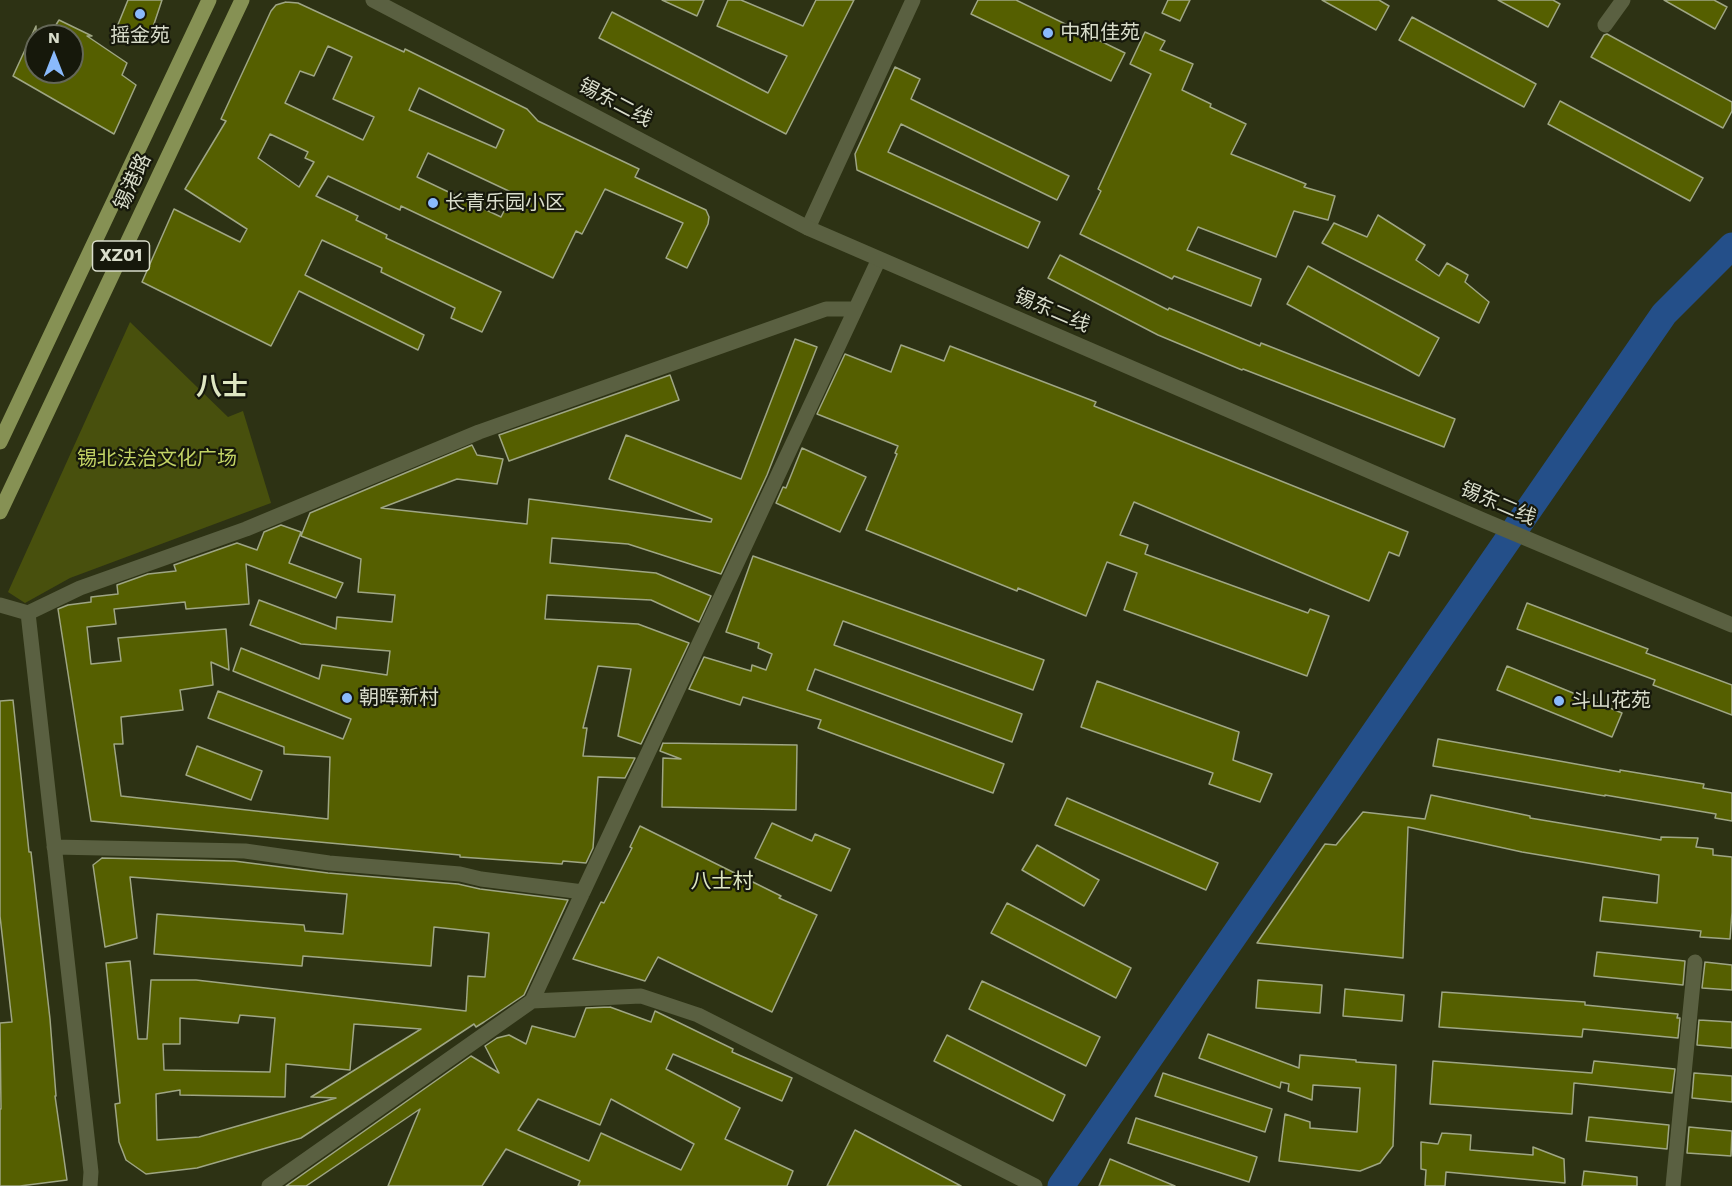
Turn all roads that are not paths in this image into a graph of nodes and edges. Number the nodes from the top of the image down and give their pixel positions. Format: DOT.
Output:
graph roads {
  1 [pos="209,0"];
  2 [pos="242,0"];
  3 [pos="373,0"];
  4 [pos="913,0"];
  5 [pos="1623,0"];
  6 [pos="1605,25"];
  7 [pos="808,228"];
  8 [pos="879,259"];
  9 [pos="855,309"];
  10 [pos="0,442"];
  11 [pos="0,512"];
  12 [pos="0,605"];
  13 [pos="28,613"];
  14 [pos="1732,625"];
  15 [pos="54,847"];
  16 [pos="583,892"];
  17 [pos="1695,962"];
  18 [pos="532,1001"];
  19 [pos="90,1186"];
  20 [pos="269,1186"];
  21 [pos="1035,1186"];
  22 [pos="1673,1186"];
  1 -- 10 [label="main road, 锡港路 / XZ01"];
  2 -- 11 [label="main road, 锡港路 / XZ01"];
  3 -- 7 [label="street, 锡东二线"];
  4 -- 7 [label="street"];
  5 -- 6 [label="street"];
  7 -- 8 [label="street, 锡东二线"];
  8 -- 9 [label="street"];
  8 -- 14 [label="street, 锡东二线"];
  9 -- 13 [label="street"];
  9 -- 16 [label="street"];
  12 -- 13 [label="street"];
  13 -- 15 [label="street"];
  15 -- 16 [label="street"];
  15 -- 19 [label="street"];
  16 -- 18 [label="street"];
  17 -- 22 [label="street"];
  18 -- 20 [label="street"];
  18 -- 21 [label="street"];
}
